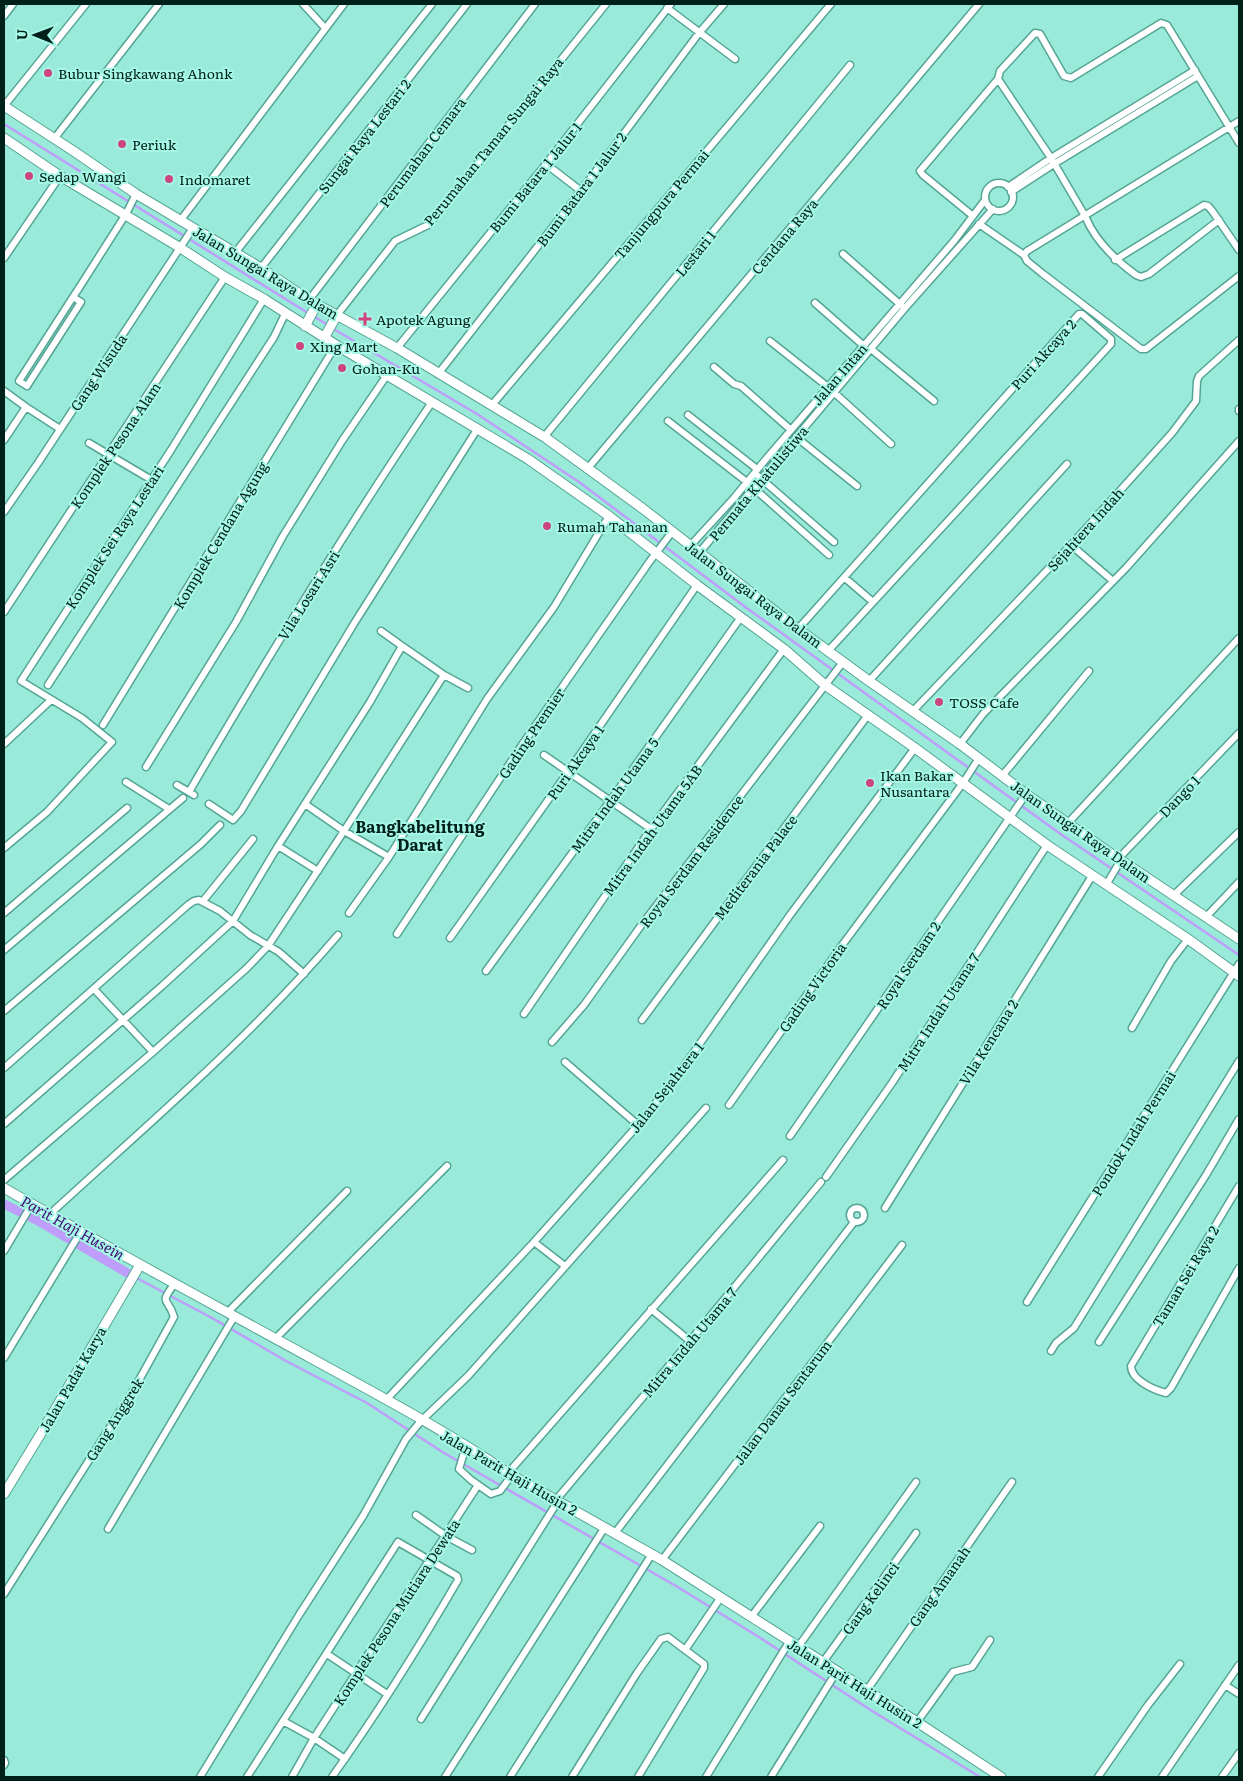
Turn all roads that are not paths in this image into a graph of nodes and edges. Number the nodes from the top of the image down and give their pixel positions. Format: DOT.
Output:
graph roads {
  1 [pos="13,4"];
  2 [pos="86,4"];
  3 [pos="159,4"];
  4 [pos="303,4"];
  5 [pos="344,4"];
  6 [pos="432,4"];
  7 [pos="467,4"];
  8 [pos="536,4"];
  9 [pos="606,4"];
  10 [pos="724,4"];
  11 [pos="831,4"];
  12 [pos="979,4"];
  13 [pos="669,6"];
  14 [pos="4,16"];
  15 [pos="325,28"];
  16 [pos="699,33"];
  17 [pos="735,59"];
  18 [pos="848,67"];
  19 [pos="1196,73"];
  20 [pos="998,79"];
  21 [pos="4,106"];
  22 [pos="1239,121"];
  23 [pos="1230,127"];
  24 [pos="54,138"];
  25 [pos="4,140"];
  26 [pos="1239,143"];
  27 [pos="1052,161"];
  28 [pos="546,164"];
  29 [pos="60,176"];
  30 [pos="1010,189"];
  31 [pos="581,191"];
  32 [pos="135,197"];
  33 [pos="985,200"];
  34 [pos="992,209"];
  35 [pos="126,215"];
  36 [pos="973,216"];
  37 [pos="1085,216"];
  38 [pos="1219,220"];
  39 [pos="180,221"];
  40 [pos="979,224"];
  41 [pos="192,229"];
  42 [pos="180,247"];
  43 [pos="1239,250"];
  44 [pos="235,253"];
  45 [pos="843,254"];
  46 [pos="1024,255"];
  47 [pos="4,258"];
  48 [pos="1115,260"];
  49 [pos="261,268"];
  50 [pos="1239,276"];
  51 [pos="225,277"];
  52 [pos="73,297"];
  53 [pos="264,299"];
  54 [pos="815,303"];
  55 [pos="314,304"];
  56 [pos="902,306"];
  57 [pos="286,314"];
  58 [pos="336,317"];
  59 [pos="307,323"];
  60 [pos="326,334"];
  61 [pos="1239,340"];
  62 [pos="770,341"];
  63 [pos="336,346"];
  64 [pos="864,346"];
  65 [pos="397,348"];
  66 [pos="871,349"];
  67 [pos="714,366"];
  68 [pos="438,374"];
  69 [pos="388,375"];
  70 [pos="828,387"];
  71 [pos="4,391"];
  72 [pos="834,394"];
  73 [pos="934,401"];
  74 [pos="432,402"];
  75 [pos="492,404"];
  76 [pos="26,407"];
  77 [pos="688,415"];
  78 [pos="668,421"];
  79 [pos="478,428"];
  80 [pos="60,429"];
  81 [pos="791,430"];
  82 [pos="544,437"];
  83 [pos="796,437"];
  84 [pos="4,440"];
  85 [pos="1239,441"];
  86 [pos="89,443"];
  87 [pos="892,444"];
  88 [pos="108,455"];
  89 [pos="1067,464"];
  90 [pos="588,468"];
  91 [pos="756,471"];
  92 [pos="761,478"];
  93 [pos="150,480"];
  94 [pos="747,482"];
  95 [pos="857,486"];
  96 [pos="754,487"];
  97 [pos="4,512"];
  98 [pos="608,516"];
  99 [pos="671,534"];
  100 [pos="834,542"];
  101 [pos="1071,545"];
  102 [pos="690,546"];
  103 [pos="656,553"];
  104 [pos="699,553"];
  105 [pos="829,555"];
  106 [pos="844,578"];
  107 [pos="1113,581"];
  108 [pos="697,585"];
  109 [pos="873,602"];
  110 [pos="4,612"];
  111 [pos="741,617"];
  112 [pos="798,629"];
  113 [pos="381,631"];
  114 [pos="1239,638"];
  115 [pos="402,646"];
  116 [pos="784,649"];
  117 [pos="829,650"];
  118 [pos="842,665"];
  119 [pos="1089,671"];
  120 [pos="444,675"];
  121 [pos="869,681"];
  122 [pos="827,682"];
  123 [pos="48,685"];
  124 [pos="468,688"];
  125 [pos="51,700"];
  126 [pos="913,712"];
  127 [pos="868,715"];
  128 [pos="104,725"];
  129 [pos="1239,733"];
  130 [pos="4,744"];
  131 [pos="960,744"];
  132 [pos="915,748"];
  133 [pos="544,755"];
  134 [pos="978,760"];
  135 [pos="146,767"];
  136 [pos="568,772"];
  137 [pos="1002,776"];
  138 [pos="126,782"];
  139 [pos="963,783"];
  140 [pos="176,785"];
  141 [pos="1025,796"];
  142 [pos="183,798"];
  143 [pos="611,800"];
  144 [pos="209,804"];
  145 [pos="305,804"];
  146 [pos="127,808"];
  147 [pos="169,809"];
  148 [pos="1009,817"];
  149 [pos="1068,823"];
  150 [pos="220,825"];
  151 [pos="651,829"];
  152 [pos="344,831"];
  153 [pos="1239,832"];
  154 [pos="253,839"];
  155 [pos="278,846"];
  156 [pos="1047,846"];
  157 [pos="4,848"];
  158 [pos="389,857"];
  159 [pos="1120,861"];
  160 [pos="318,871"];
  161 [pos="1092,876"];
  162 [pos="1108,882"];
  163 [pos="1239,882"];
  164 [pos="1174,895"];
  165 [pos="203,901"];
  166 [pos="4,913"];
  167 [pos="349,913"];
  168 [pos="1206,917"];
  169 [pos="233,921"];
  170 [pos="397,934"];
  171 [pos="338,935"];
  172 [pos="450,938"];
  173 [pos="1188,939"];
  174 [pos="1239,939"];
  175 [pos="268,946"];
  176 [pos="4,950"];
  177 [pos="1237,970"];
  178 [pos="486,971"];
  179 [pos="304,974"];
  180 [pos="94,989"];
  181 [pos="4,1011"];
  182 [pos="524,1014"];
  183 [pos="122,1020"];
  184 [pos="642,1020"];
  185 [pos="1132,1028"];
  186 [pos="552,1042"];
  187 [pos="154,1052"];
  188 [pos="1239,1061"];
  189 [pos="564,1062"];
  190 [pos="4,1068"];
  191 [pos="728,1105"];
  192 [pos="706,1108"];
  193 [pos="1239,1119"];
  194 [pos="4,1124"];
  195 [pos="638,1125"];
  196 [pos="790,1136"];
  197 [pos="783,1160"];
  198 [pos="447,1166"];
  199 [pos="4,1180"];
  200 [pos="1239,1186"];
  201 [pos="4,1188"];
  202 [pos="347,1191"];
  203 [pos="32,1204"];
  204 [pos="885,1208"];
  205 [pos="49,1215"];
  206 [pos="854,1222"];
  207 [pos="80,1233"];
  208 [pos="534,1242"];
  209 [pos="902,1245"];
  210 [pos="4,1251"];
  211 [pos="564,1266"];
  212 [pos="138,1268"];
  213 [pos="1239,1268"];
  214 [pos="174,1285"];
  215 [pos="1027,1302"];
  216 [pos="651,1309"];
  217 [pos="231,1318"];
  218 [pos="275,1339"];
  219 [pos="690,1341"];
  220 [pos="1099,1342"];
  221 [pos="1051,1351"];
  222 [pos="4,1358"];
  223 [pos="386,1400"];
  224 [pos="421,1420"];
  225 [pos="466,1446"];
  226 [pos="509,1477"];
  227 [pos="916,1482"];
  228 [pos="1012,1482"];
  229 [pos="478,1485"];
  230 [pos="4,1494"];
  231 [pos="555,1503"];
  232 [pos="416,1514"];
  233 [pos="820,1526"];
  234 [pos="108,1529"];
  235 [pos="603,1530"];
  236 [pos="615,1533"];
  237 [pos="916,1533"];
  238 [pos="446,1536"];
  239 [pos="472,1550"];
  240 [pos="652,1554"];
  241 [pos="662,1560"];
  242 [pos="430,1562"];
  243 [pos="4,1594"];
  244 [pos="719,1599"];
  245 [pos="751,1617"];
  246 [pos="990,1640"];
  247 [pos="787,1645"];
  248 [pos="798,1647"];
  249 [pos="685,1650"];
  250 [pos="327,1654"];
  251 [pos="823,1662"];
  252 [pos="1180,1664"];
  253 [pos="1239,1665"];
  254 [pos="837,1671"];
  255 [pos="357,1674"];
  256 [pos="1226,1685"];
  257 [pos="867,1690"];
  258 [pos="387,1694"];
  259 [pos="1239,1694"];
  260 [pos="421,1720"];
  261 [pos="283,1721"];
  262 [pos="917,1722"];
  263 [pos="314,1738"];
  264 [pos="1239,1753"];
  265 [pos="345,1759"];
  266 [pos="4,1760"];
  267 [pos="4,1765"];
  268 [pos="200,1777"];
  269 [pos="247,1777"];
  270 [pos="292,1777"];
  271 [pos="332,1777"];
  272 [pos="445,1777"];
  273 [pos="510,1777"];
  274 [pos="572,1777"];
  275 [pos="638,1777"];
  276 [pos="706,1777"];
  277 [pos="771,1777"];
  278 [pos="1001,1777"];
  279 [pos="1098,1777"];
  280 [pos="1162,1777"];
  281 [pos="1222,1777"];
  1 -- 14 [label="street"];
  2 -- 21 [label="street"];
  3 -- 24 [label="street"];
  4 -- 15 [label="street"];
  5 -- 15 [label="street"];
  6 -- 44 [label="street"];
  7 -- 49 [label="street, Sungai Raya Lestari 2"];
  8 -- 55 [label="street, Perumahan Cemara"];
  9 -- 58 [label="street, Perumahan Taman Sungai Raya"];
  10 -- 16 [label="street, Bumi Batara 1 Jalur 2"];
  11 -- 75 [label="street, Tanjungpura Permai"];
  12 -- 90 [label="street, Cendana Raya"];
  13 -- 16 [label="street"];
  13 -- 28 [label="street, Bumi Batara 1 Jalur 1"];
  15 -- 39 [label="street"];
  16 -- 17 [label="street"];
  16 -- 31 [label="street, Bumi Batara 1 Jalur 2"];
  18 -- 82 [label="street, Lestari 1"];
  19 -- 20 [label="street"];
  19 -- 23 [label="street"];
  19 -- 27 [label="street"];
  20 -- 27 [label="street"];
  20 -- 36 [label="street"];
  21 -- 24 [label="street, Jalan Sungai Raya Dalam"];
  22 -- 23 [label="street"];
  23 -- 26 [label="street"];
  23 -- 37 [label="street"];
  24 -- 32 [label="street, Jalan Sungai Raya Dalam"];
  25 -- 29 [label="street"];
  27 -- 30 [label="street"];
  27 -- 37 [label="street"];
  28 -- 31 [label="street"];
  28 -- 65 [label="street, Bumi Batara 1 Jalur 1"];
  29 -- 35 [label="street"];
  29 -- 47 [label="street"];
  30 -- 33 [label="street"];
  30 -- 34 [label="street"];
  31 -- 68 [label="street, Bumi Batara 1 Jalur 2"];
  32 -- 35 [label="street"];
  32 -- 39 [label="street, Jalan Sungai Raya Dalam"];
  33 -- 34 [label="street"];
  33 -- 36 [label="street, Jalan Intan"];
  34 -- 40 [label="street, Permata Khatulistiwa"];
  35 -- 42 [label="street"];
  35 -- 52 [label="street"];
  36 -- 56 [label="street, Jalan Intan"];
  37 -- 46 [label="street"];
  37 -- 48 [label="street"];
  38 -- 43 [label="street"];
  38 -- 48 [label="street"];
  38 -- 48 [label="street"];
  39 -- 41 [label="street, Jalan Sungai Raya Dalam"];
  40 -- 46 [label="street"];
  40 -- 56 [label="street, Permata Khatulistiwa"];
  41 -- 42 [label="street, Gang Wisuda"];
  41 -- 44 [label="street, Jalan Sungai Raya Dalam"];
  42 -- 51 [label="street"];
  42 -- 80 [label="street, Gang Wisuda"];
  44 -- 49 [label="street, Jalan Sungai Raya Dalam"];
  45 -- 56 [label="street"];
  46 -- 50 [label="street"];
  49 -- 55 [label="street, Jalan Sungai Raya Dalam"];
  51 -- 53 [label="street"];
  51 -- 88 [label="street, Komplek Pesona Alam"];
  52 -- 52 [label="street"];
  53 -- 57 [label="street"];
  53 -- 93 [label="street, Komplek Sei Raya Lestari"];
  54 -- 64 [label="street"];
  55 -- 58 [label="street, Jalan Sungai Raya Dalam"];
  55 -- 59 [label="street"];
  56 -- 64 [label="street, Jalan Intan"];
  56 -- 66 [label="street, Permata Khatulistiwa"];
  57 -- 59 [label="street"];
  57 -- 123 [label="street"];
  58 -- 60 [label="street"];
  58 -- 65 [label="street, Jalan Sungai Raya Dalam"];
  59 -- 60 [label="street"];
  60 -- 63 [label="street"];
  61 -- 101 [label="street, Sejahtera Indah"];
  62 -- 70 [label="street"];
  63 -- 69 [label="street"];
  63 -- 128 [label="street, Komplek Cendana Agung"];
  64 -- 70 [label="street, Jalan Intan"];
  65 -- 68 [label="street, Jalan Sungai Raya Dalam"];
  66 -- 72 [label="street, Permata Khatulistiwa"];
  66 -- 73 [label="street"];
  67 -- 81 [label="street"];
  68 -- 75 [label="street, Jalan Sungai Raya Dalam"];
  69 -- 74 [label="street"];
  69 -- 135 [label="street"];
  70 -- 72 [label="street"];
  70 -- 81 [label="street, Jalan Intan"];
  71 -- 76 [label="street"];
  72 -- 83 [label="street, Permata Khatulistiwa"];
  72 -- 87 [label="street"];
  74 -- 79 [label="street"];
  74 -- 140 [label="street, Vila Losari Asri"];
  75 -- 82 [label="street, Jalan Sungai Raya Dalam"];
  76 -- 80 [label="street"];
  76 -- 84 [label="street"];
  77 -- 91 [label="street"];
  78 -- 94 [label="street"];
  79 -- 98 [label="street"];
  79 -- 144 [label="street"];
  80 -- 97 [label="street, Gang Wisuda"];
  81 -- 91 [label="street, Jalan Intan"];
  82 -- 90 [label="street, Jalan Sungai Raya Dalam"];
  83 -- 92 [label="street, Permata Khatulistiwa"];
  83 -- 95 [label="street"];
  85 -- 107 [label="street"];
  86 -- 88 [label="street"];
  88 -- 93 [label="street"];
  88 -- 110 [label="street, Komplek Pesona Alam"];
  89 -- 121 [label="street"];
  90 -- 99 [label="street, Jalan Sungai Raya Dalam"];
  91 -- 92 [label="street"];
  91 -- 94 [label="street, Jalan Intan"];
  92 -- 96 [label="street, Permata Khatulistiwa"];
  92 -- 100 [label="street"];
  93 -- 125 [label="street, Komplek Sei Raya Lestari"];
  94 -- 96 [label="street"];
  94 -- 102 [label="street, Jalan Intan"];
  96 -- 104 [label="street, Permata Khatulistiwa"];
  96 -- 105 [label="street"];
  98 -- 103 [label="street"];
  98 -- 158 [label="street"];
  99 -- 102 [label="street, Jalan Sungai Raya Dalam"];
  99 -- 103 [label="street, Gading Premier"];
  101 -- 107 [label="street"];
  101 -- 126 [label="street, Sejahtera Indah"];
  102 -- 104 [label="street, Jalan Sungai Raya Dalam"];
  103 -- 108 [label="street"];
  103 -- 170 [label="street, Gading Premier"];
  104 -- 112 [label="street, Jalan Sungai Raya Dalam"];
  106 -- 109 [label="street"];
  106 -- 109 [label="street, Puri Akcaya 2"];
  106 -- 112 [label="street, Puri Akcaya 2"];
  107 -- 131 [label="street"];
  108 -- 111 [label="street"];
  108 -- 136 [label="street, Puri Akcaya 1"];
  109 -- 117 [label="street, Puri Akcaya 2"];
  111 -- 116 [label="street"];
  111 -- 143 [label="street, Mitra Indah Utama 5"];
  112 -- 117 [label="street, Jalan Sungai Raya Dalam"];
  113 -- 115 [label="street"];
  114 -- 149 [label="street"];
  115 -- 120 [label="street"];
  115 -- 145 [label="street"];
  116 -- 122 [label="street"];
  116 -- 151 [label="street, Mitra Indah Utama 5AB"];
  117 -- 118 [label="street, Jalan Sungai Raya Dalam"];
  118 -- 121 [label="street, Jalan Sungai Raya Dalam"];
  118 -- 122 [label="street, Royal Serdam Residence"];
  119 -- 137 [label="street"];
  120 -- 124 [label="street"];
  120 -- 152 [label="street"];
  121 -- 126 [label="street, Jalan Sungai Raya Dalam"];
  122 -- 127 [label="street"];
  122 -- 186 [label="street, Royal Serdam Residence"];
  125 -- 130 [label="street"];
  125 -- 157 [label="street, Komplek Sei Raya Lestari"];
  126 -- 131 [label="street, Jalan Sungai Raya Dalam"];
  127 -- 132 [label="street"];
  127 -- 184 [label="street, Mediterania Palace"];
  129 -- 159 [label="street, Dango 1"];
  131 -- 134 [label="street, Jalan Sungai Raya Dalam"];
  132 -- 139 [label="street"];
  132 -- 195 [label="street, Jalan Sejahtera 1"];
  133 -- 136 [label="street"];
  134 -- 137 [label="street, Jalan Sungai Raya Dalam"];
  134 -- 139 [label="street, Gading Victoria"];
  136 -- 143 [label="street"];
  136 -- 172 [label="street, Puri Akcaya 1"];
  137 -- 141 [label="street, Jalan Sungai Raya Dalam"];
  138 -- 147 [label="street"];
  139 -- 148 [label="street"];
  139 -- 191 [label="street, Gading Victoria"];
  141 -- 148 [label="street, Royal Serdam 2"];
  141 -- 149 [label="street, Jalan Sungai Raya Dalam"];
  142 -- 147 [label="street"];
  143 -- 151 [label="street"];
  143 -- 178 [label="street, Mitra Indah Utama 5"];
  145 -- 152 [label="street"];
  145 -- 155 [label="street"];
  146 -- 166 [label="street"];
  147 -- 176 [label="street"];
  148 -- 156 [label="street"];
  148 -- 196 [label="street, Royal Serdam 2"];
  149 -- 159 [label="street, Jalan Sungai Raya Dalam"];
  150 -- 181 [label="street"];
  151 -- 182 [label="street, Mitra Indah Utama 5AB"];
  152 -- 158 [label="street"];
  152 -- 160 [label="street"];
  153 -- 164 [label="street"];
  154 -- 165 [label="street"];
  155 -- 160 [label="street"];
  155 -- 169 [label="street"];
  156 -- 161 [label="street"];
  156 -- 219 [label="street, Mitra Indah Utama 7"];
  158 -- 167 [label="street"];
  159 -- 162 [label="street, Dango 1"];
  159 -- 164 [label="street, Jalan Sungai Raya Dalam"];
  160 -- 175 [label="street"];
  161 -- 162 [label="street"];
  161 -- 204 [label="street, Vila Kencana 2"];
  162 -- 173 [label="street"];
  163 -- 168 [label="street"];
  164 -- 168 [label="street, Jalan Sungai Raya Dalam"];
  165 -- 169 [label="street"];
  165 -- 180 [label="street"];
  168 -- 174 [label="street, Jalan Sungai Raya Dalam"];
  169 -- 175 [label="street"];
  169 -- 183 [label="street"];
  171 -- 179 [label="street"];
  173 -- 177 [label="street"];
  173 -- 185 [label="street"];
  175 -- 179 [label="street"];
  175 -- 187 [label="street"];
  177 -- 215 [label="street, Pondok Indah Permai"];
  179 -- 205 [label="street"];
  180 -- 183 [label="street"];
  180 -- 190 [label="street"];
  183 -- 187 [label="street"];
  183 -- 194 [label="street"];
  187 -- 199 [label="street"];
  188 -- 221 [label="street"];
  189 -- 195 [label="street"];
  192 -- 211 [label="street"];
  193 -- 220 [label="street"];
  195 -- 208 [label="street, Jalan Sejahtera 1"];
  197 -- 216 [label="street"];
  198 -- 218 [label="street"];
  200 -- 213 [label="street, Taman Sei Raya 2"];
  201 -- 203 [label="street, Jalan Parit Haji Husin 2"];
  202 -- 217 [label="street"];
  203 -- 205 [label="street, Jalan Parit Haji Husin 2"];
  203 -- 210 [label="street"];
  205 -- 207 [label="street, Jalan Parit Haji Husin 2"];
  206 -- 236 [label="street"];
  207 -- 212 [label="street, Jalan Parit Haji Husin 2"];
  207 -- 222 [label="street"];
  208 -- 211 [label="street"];
  208 -- 223 [label="street, Jalan Sejahtera 1"];
  209 -- 241 [label="street, Jalan Danau Sentarum"];
  211 -- 224 [label="street"];
  212 -- 214 [label="street, Jalan Parit Haji Husin 2"];
  212 -- 230 [label="street, Jalan Padat Karya"];
  214 -- 217 [label="street, Jalan Parit Haji Husin 2"];
  214 -- 243 [label="street, Gang Anggrek"];
  216 -- 219 [label="street"];
  216 -- 226 [label="street"];
  217 -- 218 [label="street, Jalan Parit Haji Husin 2"];
  217 -- 234 [label="street"];
  218 -- 223 [label="street, Jalan Parit Haji Husin 2"];
  219 -- 231 [label="street, Mitra Indah Utama 7"];
  223 -- 224 [label="street, Jalan Parit Haji Husin 2"];
  224 -- 225 [label="street, Jalan Parit Haji Husin 2"];
  224 -- 268 [label="street"];
  225 -- 226 [label="street, Jalan Parit Haji Husin 2"];
  225 -- 229 [label="street"];
  226 -- 229 [label="street"];
  226 -- 231 [label="street, Jalan Parit Haji Husin 2"];
  227 -- 248 [label="street"];
  228 -- 257 [label="street, Gang Amanah"];
  229 -- 238 [label="street, Komplek Pesona Mutiara Dewata"];
  231 -- 235 [label="street, Jalan Parit Haji Husin 2"];
  231 -- 260 [label="street, Mitra Indah Utama 7"];
  232 -- 238 [label="street"];
  233 -- 245 [label="street"];
  235 -- 236 [label="street, Jalan Parit Haji Husin 2"];
  235 -- 272 [label="street"];
  236 -- 240 [label="street, Jalan Parit Haji Husin 2"];
  237 -- 251 [label="street, Gang Kelinci"];
  238 -- 239 [label="street"];
  238 -- 242 [label="street, Komplek Pesona Mutiara Dewata"];
  240 -- 241 [label="street, Jalan Parit Haji Husin 2"];
  240 -- 273 [label="street"];
  241 -- 244 [label="street, Jalan Parit Haji Husin 2"];
  242 -- 250 [label="street"];
  242 -- 255 [label="street, Komplek Pesona Mutiara Dewata"];
  242 -- 258 [label="street"];
  244 -- 245 [label="street, Jalan Parit Haji Husin 2"];
  244 -- 249 [label="street"];
  245 -- 247 [label="street, Jalan Parit Haji Husin 2"];
  246 -- 262 [label="street"];
  247 -- 248 [label="street, Jalan Parit Haji Husin 2"];
  247 -- 276 [label="street"];
  248 -- 251 [label="street, Jalan Parit Haji Husin 2"];
  249 -- 274 [label="street"];
  249 -- 275 [label="street"];
  250 -- 255 [label="street"];
  250 -- 261 [label="street"];
  251 -- 254 [label="street, Jalan Parit Haji Husin 2"];
  252 -- 279 [label="street"];
  253 -- 256 [label="street"];
  254 -- 257 [label="street, Jalan Parit Haji Husin 2"];
  254 -- 277 [label="street"];
  255 -- 258 [label="street"];
  255 -- 263 [label="street, Komplek Pesona Mutiara Dewata"];
  256 -- 259 [label="street"];
  256 -- 280 [label="street"];
  257 -- 262 [label="street, Jalan Parit Haji Husin 2"];
  258 -- 265 [label="street"];
  261 -- 263 [label="street"];
  261 -- 269 [label="street"];
  262 -- 278 [label="street, Jalan Parit Haji Husin 2"];
  263 -- 265 [label="street"];
  263 -- 270 [label="street, Komplek Pesona Mutiara Dewata"];
  264 -- 281 [label="street"];
  265 -- 271 [label="street"];
  266 -- 267 [label="street"];
}
